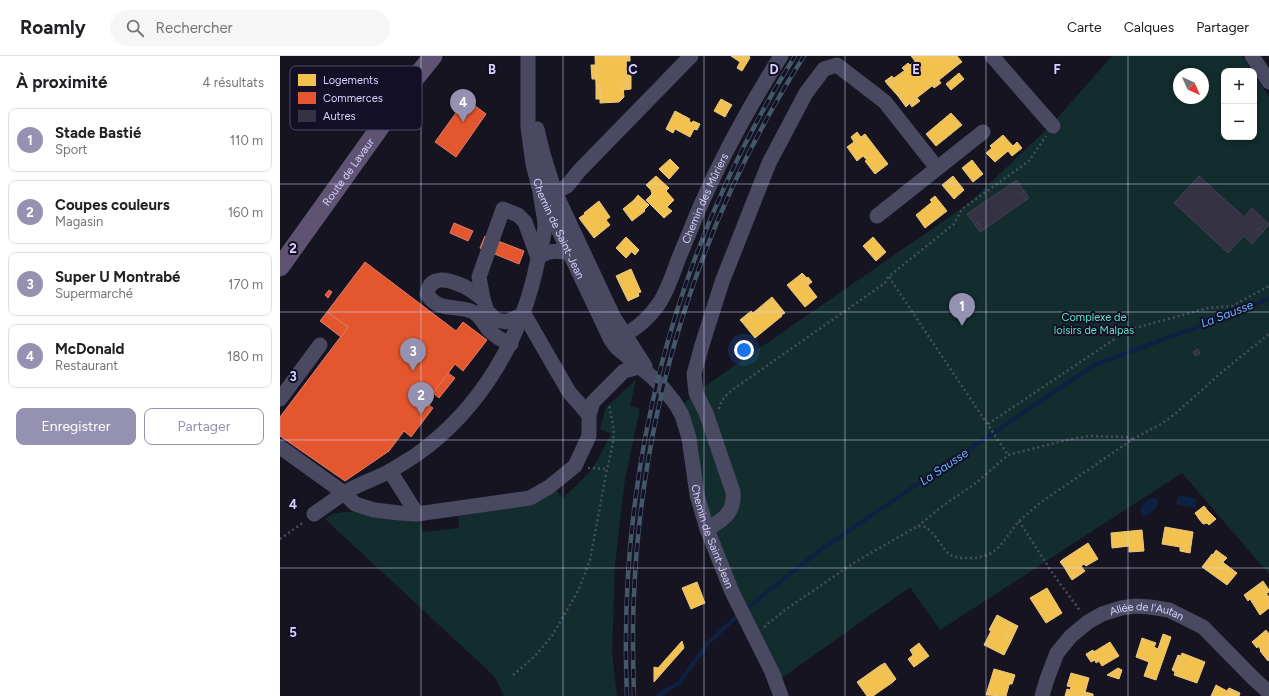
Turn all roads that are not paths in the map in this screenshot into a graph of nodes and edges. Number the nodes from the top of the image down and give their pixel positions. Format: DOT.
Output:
graph roads {
  1 [pos="426,56"];
  2 [pos="433,56"];
  3 [pos="528,56"];
  4 [pos="537,56"];
  5 [pos="691,56"];
  6 [pos="781,56"];
  7 [pos="992,56"];
  8 [pos="1252,56"];
  9 [pos="421,66"];
  10 [pos="422,70"];
  11 [pos="1269,82"];
  12 [pos="1053,126"];
  13 [pos="378,130"];
  14 [pos="983,132"];
  15 [pos="937,168"];
  16 [pos="547,170"];
  17 [pos="580,171"];
  18 [pos="540,191"];
  19 [pos="555,192"];
  20 [pos="877,216"];
  21 [pos="569,253"];
  22 [pos="585,257"];
  23 [pos="538,258"];
  24 [pos="280,267"];
  25 [pos="483,299"];
  26 [pos="524,314"];
  27 [pos="511,344"];
  28 [pos="626,344"];
  29 [pos="320,345"];
  30 [pos="639,368"];
  31 [pos="624,371"];
  32 [pos="652,377"];
  33 [pos="280,399"];
  34 [pos="589,415"];
  35 [pos="280,447"];
  36 [pos="390,471"];
  37 [pos="344,493"];
  38 [pos="314,514"];
  39 [pos="417,514"];
  40 [pos="707,529"];
  41 [pos="1269,691"];
  42 [pos="781,696"];
  43 [pos="1042,696"];
  1 -- 9 [label="main road, Route de Lavaur"];
  2 -- 10 [label="main road, Route de Lavaur"];
  3 -- 18 [label="street, Chemin de Saint-Jean"];
  4 -- 16 [label="street, Chemin de Saint-Jean"];
  5 -- 17 [label="street"];
  6 -- 28 [label="street, Chemin des Mûriers"];
  7 -- 12 [label="street"];
  8 -- 11 [label="street"];
  13 -- 24 [label="main road, Route de Lavaur"];
  14 -- 15 [label="street"];
  15 -- 20 [label="street"];
  15 -- 40 [label="street"];
  16 -- 17 [label="street"];
  16 -- 19 [label="street, Chemin de Saint-Jean"];
  17 -- 19 [label="street"];
  18 -- 19 [label="street"];
  18 -- 21 [label="street, Chemin de Saint-Jean"];
  18 -- 23 [label="street"];
  19 -- 22 [label="street, Chemin de Saint-Jean"];
  21 -- 22 [label="street"];
  21 -- 23 [label="street"];
  21 -- 28 [label="street, Chemin de Saint-Jean"];
  22 -- 28 [label="street, Chemin de Saint-Jean"];
  23 -- 25 [label="street"];
  23 -- 26 [label="street"];
  25 -- 26 [label="street"];
  25 -- 27 [label="street"];
  26 -- 27 [label="street"];
  26 -- 34 [label="street"];
  27 -- 36 [label="street"];
  28 -- 30 [label="street, Chemin de Saint-Jean"];
  28 -- 31 [label="street"];
  28 -- 32 [label="street, Chemin de Saint-Jean"];
  29 -- 33 [label="street"];
  30 -- 31 [label="street"];
  30 -- 32 [label="street, Chemin de Saint-Jean"];
  31 -- 34 [label="street"];
  32 -- 40 [label="street, Chemin de Saint-Jean"];
  34 -- 39 [label="street"];
  35 -- 37 [label="street"];
  36 -- 37 [label="street"];
  36 -- 39 [label="street"];
  37 -- 38 [label="street"];
  37 -- 39 [label="street"];
  40 -- 42 [label="street, Chemin de Saint-Jean"];
  41 -- 43 [label="street, Allée de l'Autan"];
}
